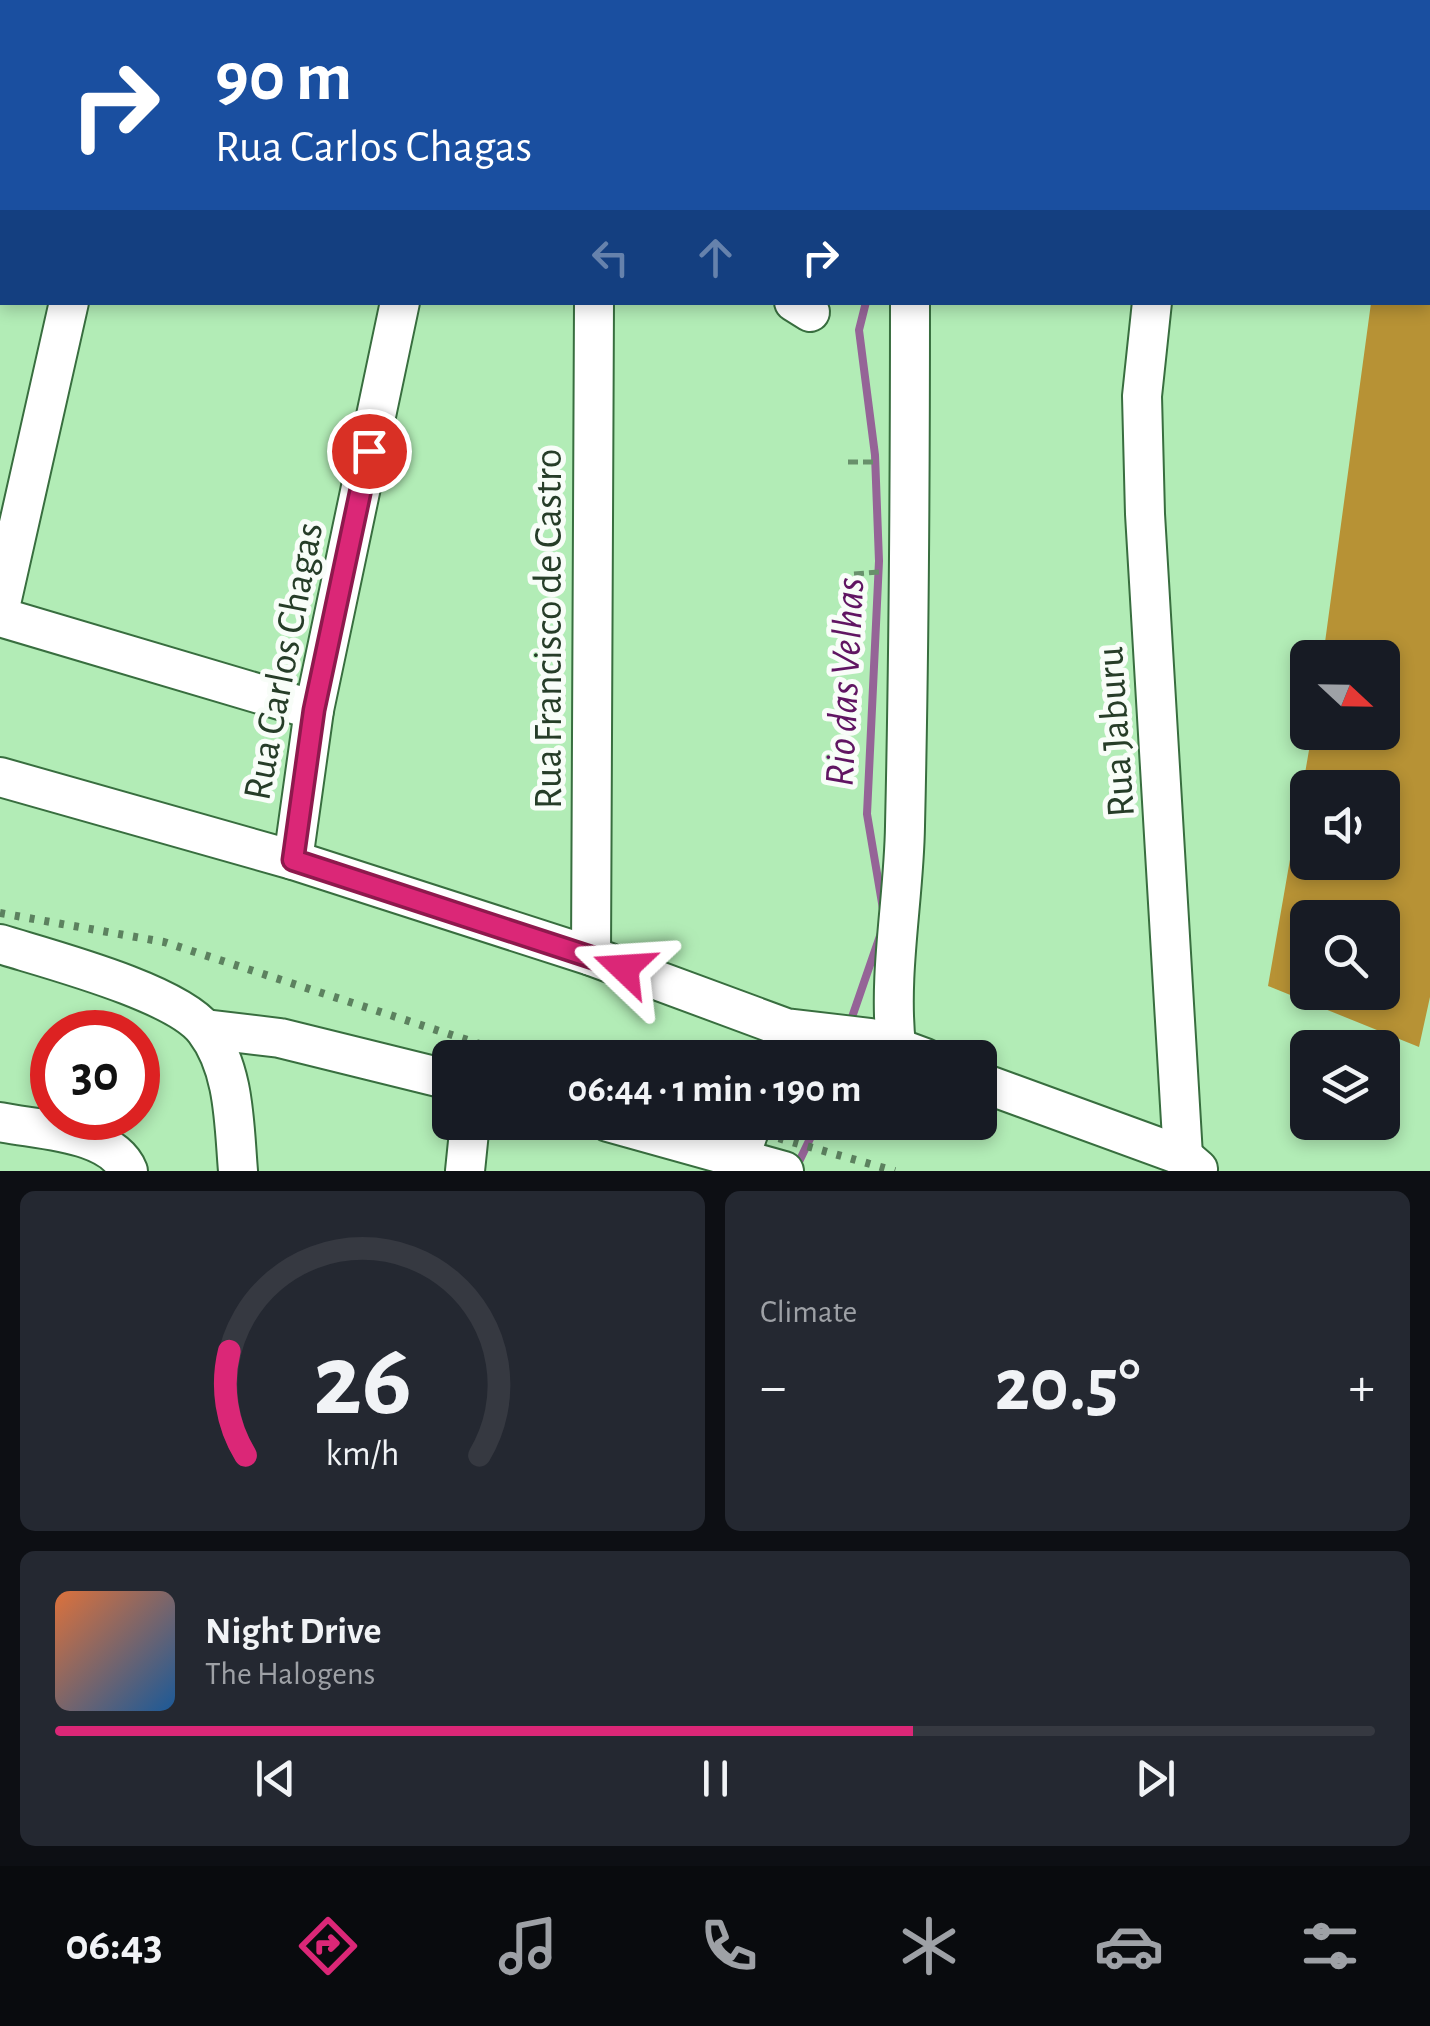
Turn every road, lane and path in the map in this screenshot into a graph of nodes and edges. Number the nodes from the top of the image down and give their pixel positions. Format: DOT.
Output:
graph roads {
  1 [pos="69,305"];
  2 [pos="399,305"];
  3 [pos="594,305"];
  4 [pos="910,305"];
  5 [pos="1152,305"];
  6 [pos="848,462"];
  7 [pos="864,462"];
  8 [pos="868,573"];
  9 [pos="854,574"];
  10 [pos="0,608"];
  11 [pos="0,617"];
  12 [pos="314,710"];
  13 [pos="0,777"];
  14 [pos="293,860"];
  15 [pos="0,944"];
  16 [pos="591,956"];
  17 [pos="204,1030"];
  18 [pos="788,1039"];
  19 [pos="896,1040"];
  20 [pos="432,1076"];
  21 [pos="997,1089"];
  22 [pos="0,1122"];
  23 [pos="469,1140"];
  24 [pos="668,1140"];
  25 [pos="753,1140"];
  26 [pos="1192,1164"];
  27 [pos="755,1166"];
  28 [pos="128,1171"];
  29 [pos="238,1171"];
  30 [pos="466,1171"];
  1 -- 10 [label="street"];
  2 -- 12 [label="street, Rua Carlos Chagas"];
  3 -- 16 [label="street, Rua Francisco de Castro"];
  4 -- 19 [label="street"];
  5 -- 26 [label="street, Rua Jaburu"];
  6 -- 7 [label="path"];
  8 -- 9 [label="path"];
  11 -- 12 [label="street"];
  12 -- 14 [label="street, Rua Carlos Chagas"];
  13 -- 14 [label="street"];
  14 -- 16 [label="street"];
  15 -- 17 [label="street"];
  16 -- 18 [label="street"];
  17 -- 20 [label="street"];
  17 -- 29 [label="street"];
  21 -- 26 [label="street"];
  22 -- 28 [label="street"];
  23 -- 30 [label="street"];
  24 -- 27 [label="street"];
  25 -- 27 [label="street"];
}
